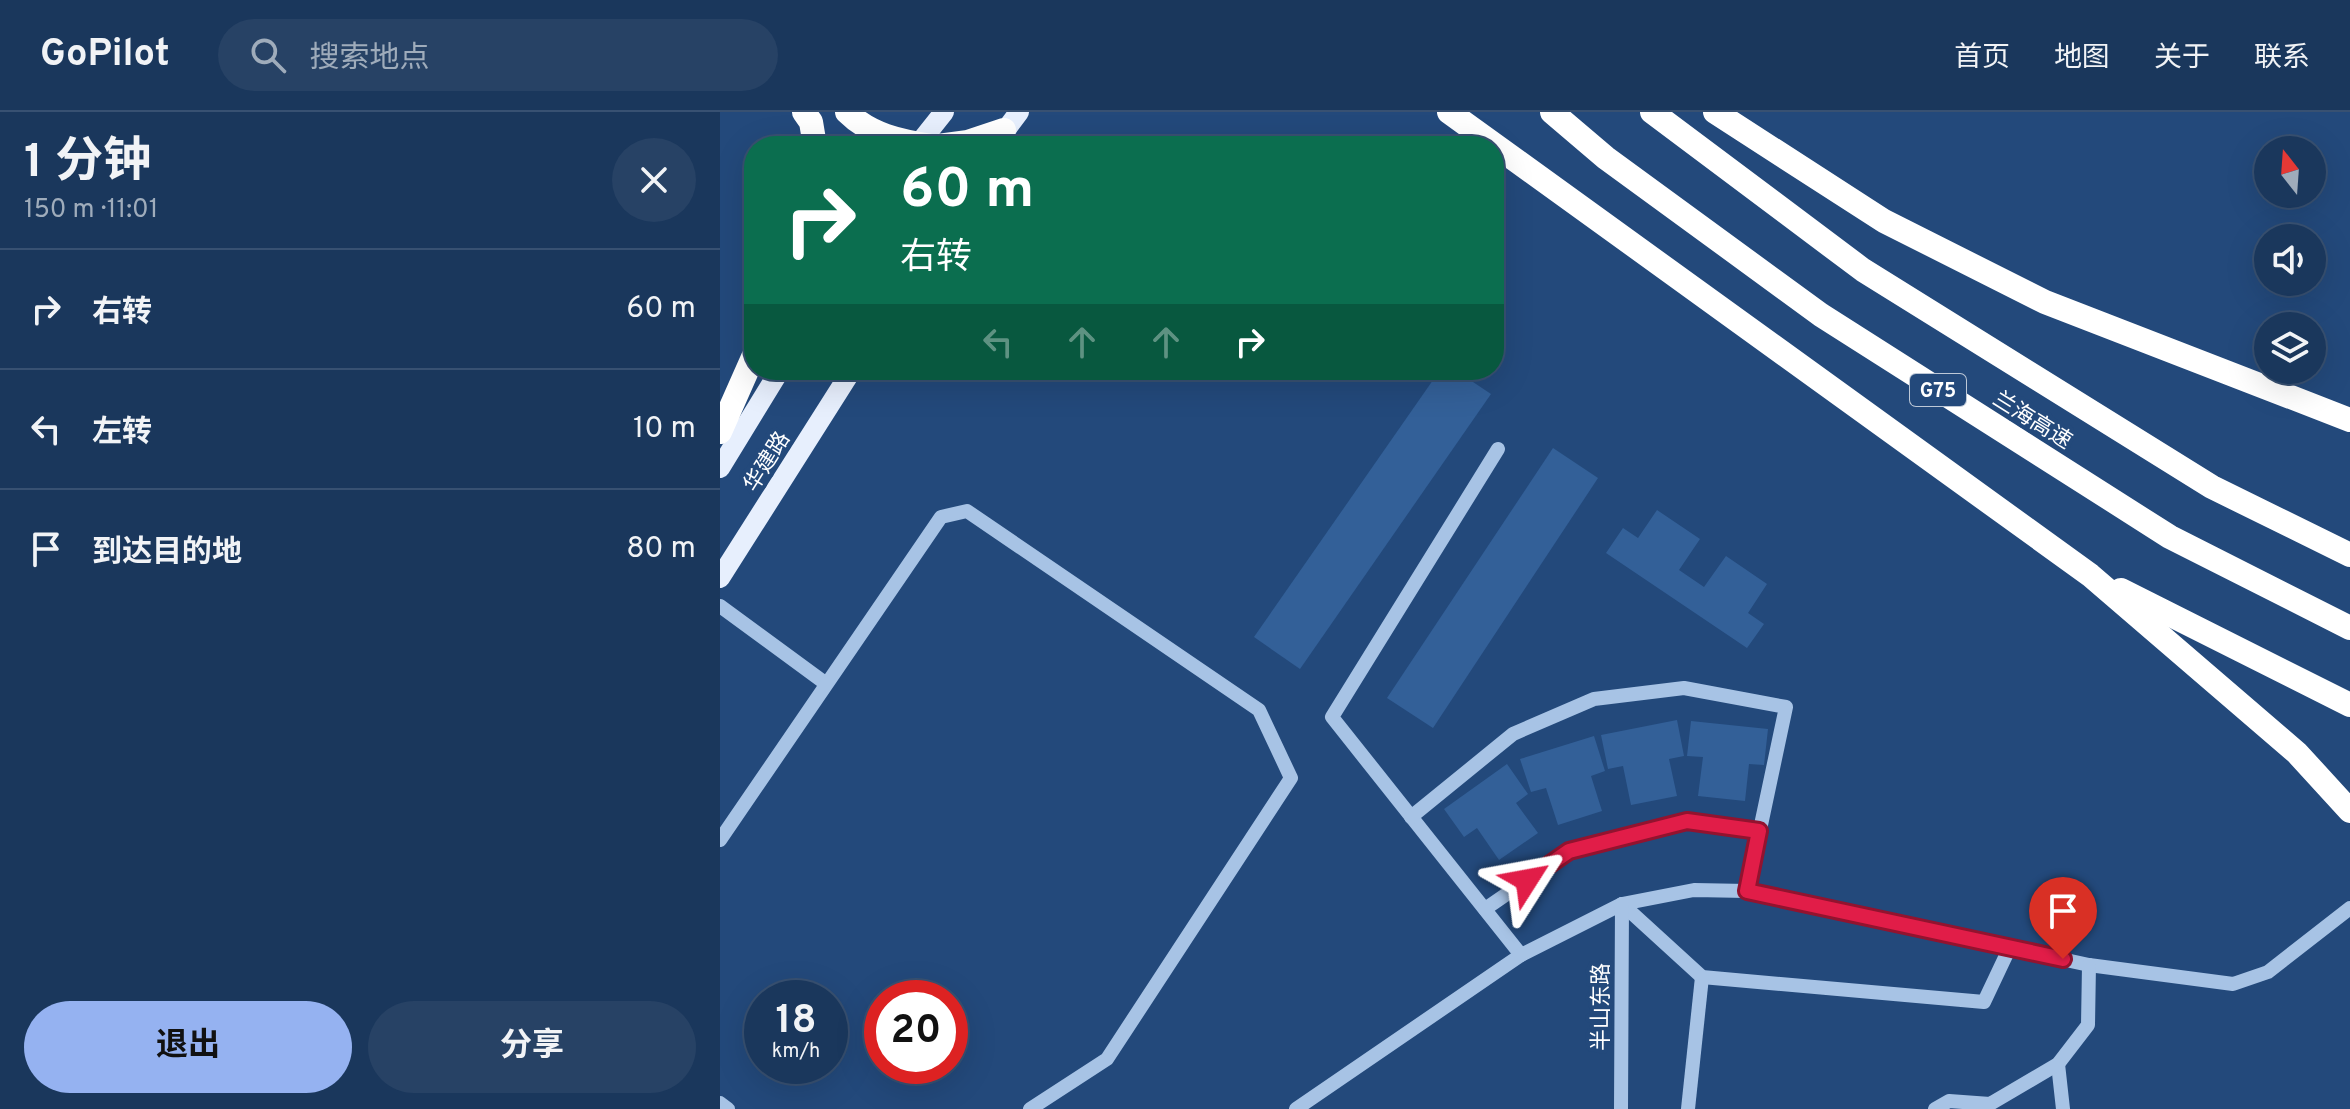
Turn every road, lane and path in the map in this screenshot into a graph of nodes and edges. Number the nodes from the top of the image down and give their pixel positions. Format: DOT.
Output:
graph roads {
  1 [pos="804,112"];
  2 [pos="847,112"];
  3 [pos="944,112"];
  4 [pos="1449,112"];
  5 [pos="1552,112"];
  6 [pos="1652,112"];
  7 [pos="1715,112"];
  8 [pos="1006,129"];
  9 [pos="813,136"];
  10 [pos="885,136"];
  11 [pos="931,136"];
  12 [pos="986,136"];
  13 [pos="1482,136"];
  14 [pos="1504,152"];
  15 [pos="744,378"];
  16 [pos="774,380"];
  17 [pos="846,380"];
  18 [pos="2350,420"];
  19 [pos="720,432"];
  20 [pos="1498,449"];
  21 [pos="720,468"];
  22 [pos="2350,555"];
  23 [pos="2090,575"];
  24 [pos="720,578"];
  25 [pos="720,606"];
  26 [pos="2350,628"];
  27 [pos="825,683"];
  28 [pos="2350,705"];
  29 [pos="2350,811"];
  30 [pos="1411,817"];
  31 [pos="1759,831"];
  32 [pos="720,840"];
  33 [pos="1747,891"];
  34 [pos="1622,904"];
  35 [pos="2350,908"];
  36 [pos="1485,909"];
  37 [pos="2010,947"];
  38 [pos="1521,955"];
  39 [pos="2089,965"];
  40 [pos="1702,977"];
  41 [pos="2058,1064"];
  42 [pos="720,1103"];
  43 [pos="728,1109"];
  44 [pos="1030,1109"];
  45 [pos="1296,1109"];
  46 [pos="1621,1109"];
  47 [pos="1688,1109"];
  48 [pos="1935,1109"];
  49 [pos="2063,1109"];
  1 -- 9 [label="highway"];
  2 -- 10 [label="highway"];
  3 -- 11 [label="main road"];
  4 -- 13 [label="highway"];
  5 -- 26 [label="highway, 兰海高速 / G75"];
  6 -- 22 [label="highway, 兰海高速"];
  7 -- 18 [label="highway"];
  8 -- 12 [label="highway"];
  14 -- 23 [label="highway"];
  15 -- 19 [label="highway"];
  16 -- 21 [label="main road, 华建路"];
  17 -- 24 [label="main road, 华建路"];
  20 -- 30 [label="street"];
  23 -- 28 [label="highway"];
  23 -- 29 [label="highway"];
  25 -- 27 [label="street"];
  27 -- 32 [label="street"];
  27 -- 44 [label="street"];
  30 -- 31 [label="street"];
  30 -- 36 [label="street"];
  31 -- 33 [label="street"];
  31 -- 36 [label="street"];
  33 -- 34 [label="street"];
  33 -- 37 [label="street"];
  34 -- 38 [label="street"];
  34 -- 40 [label="street"];
  34 -- 46 [label="street, 半山东路"];
  35 -- 39 [label="street"];
  36 -- 38 [label="street"];
  37 -- 39 [label="street"];
  37 -- 40 [label="street"];
  38 -- 45 [label="street"];
  39 -- 41 [label="street"];
  40 -- 47 [label="street"];
  41 -- 48 [label="street"];
  41 -- 49 [label="street"];
  42 -- 43 [label="street"];
}
